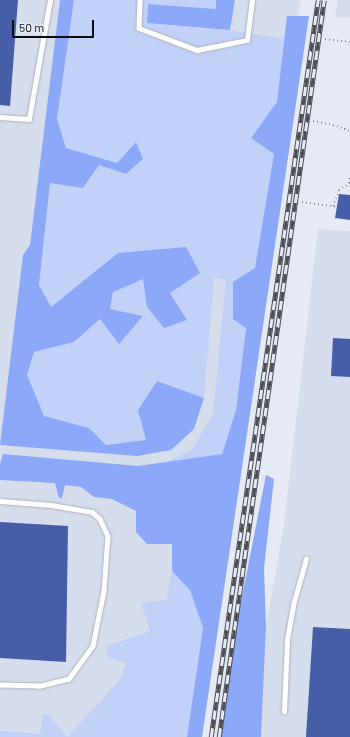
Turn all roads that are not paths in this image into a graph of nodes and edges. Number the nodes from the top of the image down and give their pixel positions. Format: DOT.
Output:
graph roads {
  1 [pos="50,0"];
  2 [pos="140,0"];
  3 [pos="252,0"];
  4 [pos="0,117"];
  5 [pos="0,501"];
  6 [pos="306,559"];
  7 [pos="0,684"];
  8 [pos="284,712"];
  1 -- 4 [label="lane"];
  2 -- 3 [label="lane"];
  5 -- 7 [label="lane"];
  6 -- 8 [label="lane"];
}
